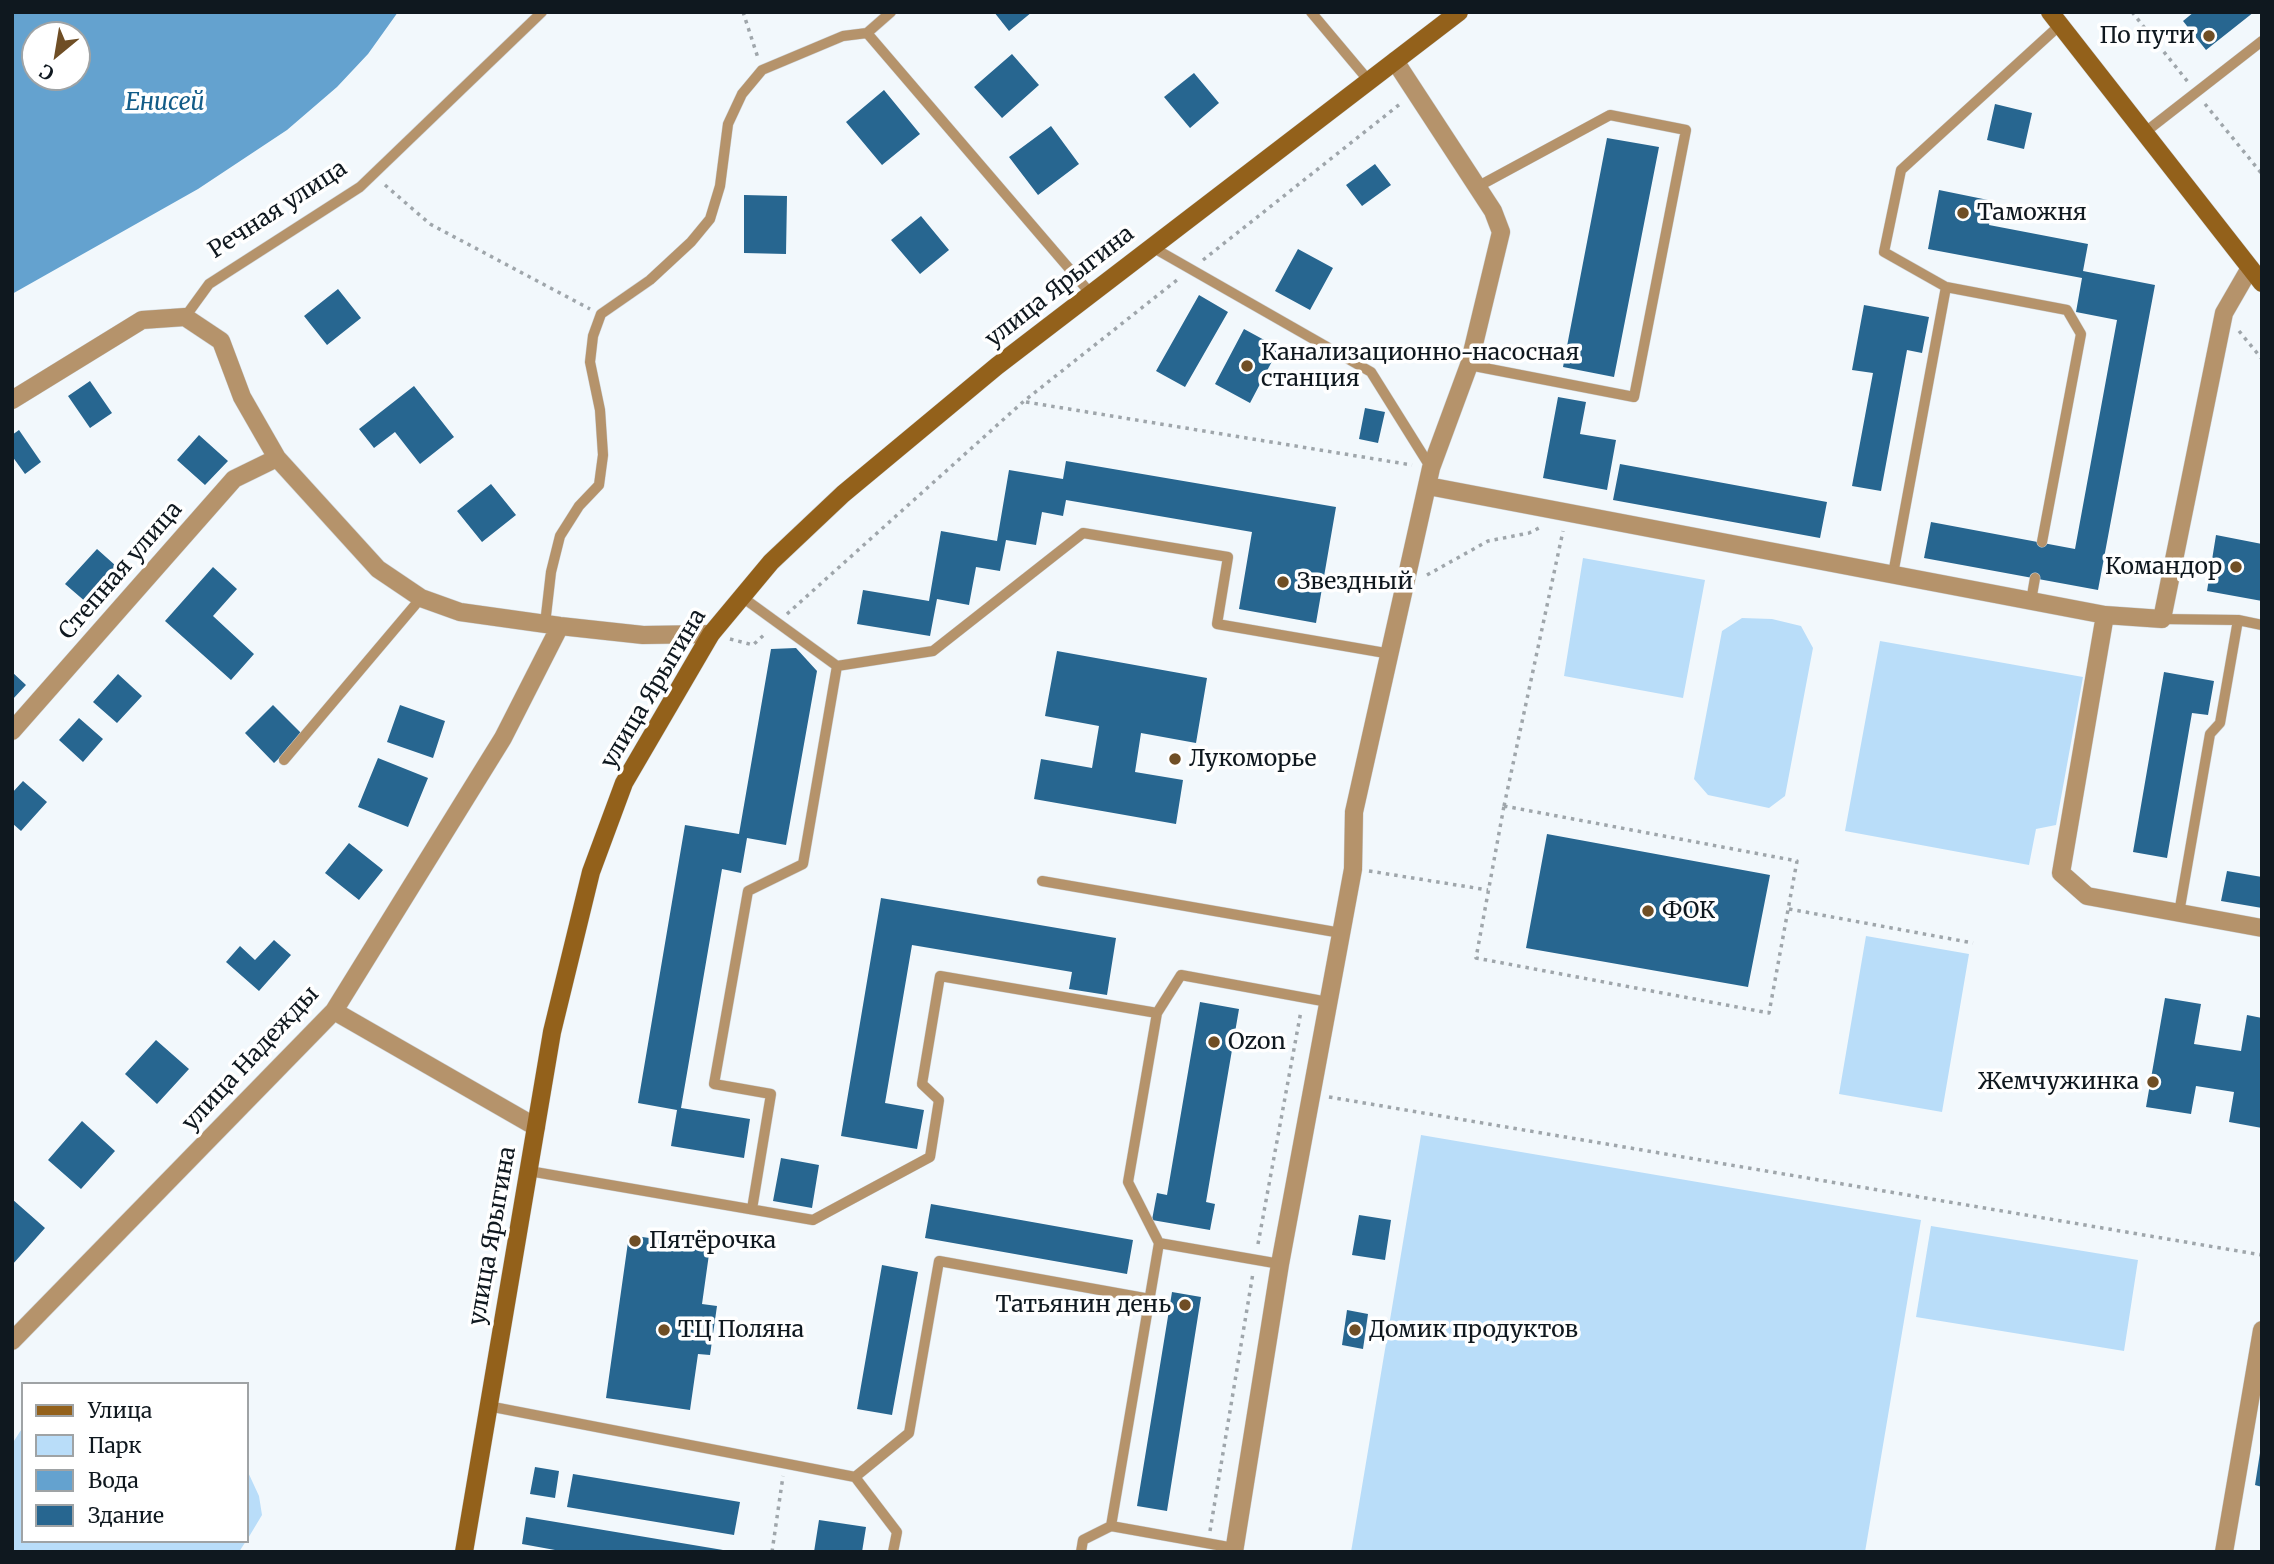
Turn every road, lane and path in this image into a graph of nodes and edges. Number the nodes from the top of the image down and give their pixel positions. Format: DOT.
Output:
graph roads {
  1 [pos="542,12"];
  2 [pos="743,12"];
  3 [pos="891,12"];
  4 [pos="1311,12"];
  5 [pos="1459,12"];
  6 [pos="2055,19"];
  7 [pos="867,33"];
  8 [pos="2262,41"];
  9 [pos="1395,61"];
  10 [pos="762,70"];
  11 [pos="1369,81"];
  12 [pos="1415,92"];
  13 [pos="2144,133"];
  14 [pos="373,175"];
  15 [pos="1477,187"];
  16 [pos="1152,247"];
  17 [pos="2250,268"];
  18 [pos="1191,269"];
  19 [pos="2262,283"];
  20 [pos="1946,287"];
  21 [pos="1091,294"];
  22 [pos="2224,313"];
  23 [pos="601,314"];
  24 [pos="185,317"];
  25 [pos="2262,359"];
  26 [pos="1469,365"];
  27 [pos="12,400"];
  28 [pos="1024,401"];
  29 [pos="277,458"];
  30 [pos="1430,477"];
  31 [pos="1567,512"];
  32 [pos="2042,542"];
  33 [pos="1893,574"];
  34 [pos="2035,578"];
  35 [pos="1406,589"];
  36 [pos="742,597"];
  37 [pos="421,598"];
  38 [pos="2031,601"];
  39 [pos="2105,615"];
  40 [pos="2162,619"];
  41 [pos="2238,621"];
  42 [pos="778,622"];
  43 [pos="552,625"];
  44 [pos="2262,625"];
  45 [pos="711,634"];
  46 [pos="1391,654"];
  47 [pos="836,666"];
  48 [pos="12,732"];
  49 [pos="284,760"];
  50 [pos="1504,806"];
  51 [pos="1353,869"];
  52 [pos="1042,881"];
  53 [pos="1488,890"];
  54 [pos="1788,909"];
  55 [pos="2179,914"];
  56 [pos="2262,928"];
  57 [pos="1341,933"];
  58 [pos="1973,943"];
  59 [pos="1328,1002"];
  60 [pos="334,1012"];
  61 [pos="1157,1013"];
  62 [pos="1310,1094"];
  63 [pos="536,1128"];
  64 [pos="529,1171"];
  65 [pos="752,1209"];
  66 [pos="1159,1243"];
  67 [pos="2262,1255"];
  68 [pos="1280,1264"];
  69 [pos="1150,1299"];
  70 [pos="2262,1330"];
  71 [pos="12,1341"];
  72 [pos="488,1406"];
  73 [pos="785,1463"];
  74 [pos="855,1477"];
  75 [pos="1111,1526"];
  76 [pos="1234,1550"];
  77 [pos="464,1552"];
  78 [pos="772,1552"];
  79 [pos="893,1552"];
  80 [pos="1081,1552"];
  81 [pos="2224,1552"];
  1 -- 14 [label="lane, Речная улица"];
  2 -- 10 [label="path"];
  3 -- 7 [label="lane"];
  4 -- 11 [label="lane"];
  5 -- 9 [label="street, улица Ярыгина"];
  6 -- 13 [label="street"];
  6 -- 20 [label="lane"];
  7 -- 10 [label="lane"];
  7 -- 21 [label="lane"];
  8 -- 13 [label="lane"];
  9 -- 11 [label="street, улица Ярыгина"];
  9 -- 12 [label="street"];
  10 -- 23 [label="lane"];
  11 -- 16 [label="street, улица Ярыгина"];
  12 -- 15 [label="street"];
  12 -- 18 [label="path"];
  13 -- 17 [label="street"];
  14 -- 23 [label="path"];
  14 -- 24 [label="lane, Речная улица"];
  15 -- 26 [label="street"];
  15 -- 26 [label="lane"];
  16 -- 18 [label="lane"];
  16 -- 21 [label="street, улица Ярыгина"];
  17 -- 19 [label="street"];
  17 -- 22 [label="street"];
  18 -- 28 [label="path"];
  18 -- 30 [label="lane"];
  20 -- 32 [label="lane"];
  20 -- 33 [label="lane"];
  21 -- 36 [label="street, улица Ярыгина"];
  22 -- 25 [label="path"];
  22 -- 40 [label="street"];
  23 -- 43 [label="lane"];
  24 -- 27 [label="street"];
  24 -- 29 [label="street"];
  26 -- 30 [label="street"];
  28 -- 30 [label="path"];
  28 -- 42 [label="path"];
  29 -- 37 [label="street"];
  29 -- 48 [label="street, Степная улица"];
  30 -- 31 [label="street"];
  30 -- 35 [label="street"];
  31 -- 33 [label="street"];
  31 -- 35 [label="path"];
  31 -- 50 [label="path"];
  33 -- 38 [label="street"];
  34 -- 38 [label="lane"];
  35 -- 46 [label="street"];
  36 -- 42 [label="lane"];
  36 -- 45 [label="street, улица Ярыгина"];
  37 -- 43 [label="street"];
  37 -- 49 [label="lane"];
  38 -- 39 [label="street"];
  39 -- 40 [label="street"];
  39 -- 55 [label="street"];
  40 -- 41 [label="lane"];
  41 -- 44 [label="lane"];
  41 -- 55 [label="lane"];
  42 -- 45 [label="path"];
  42 -- 47 [label="lane"];
  43 -- 45 [label="street"];
  43 -- 60 [label="street, улица Надежды"];
  45 -- 63 [label="street, улица Ярыгина"];
  46 -- 47 [label="lane"];
  46 -- 51 [label="street"];
  47 -- 65 [label="lane"];
  50 -- 53 [label="path"];
  50 -- 54 [label="path"];
  51 -- 53 [label="path"];
  51 -- 57 [label="street"];
  52 -- 57 [label="lane"];
  53 -- 54 [label="path"];
  54 -- 58 [label="path"];
  55 -- 56 [label="street"];
  57 -- 59 [label="street"];
  59 -- 61 [label="lane"];
  59 -- 62 [label="street"];
  60 -- 63 [label="street"];
  60 -- 71 [label="street, улица Надежды"];
  61 -- 65 [label="lane"];
  61 -- 66 [label="lane"];
  62 -- 67 [label="path"];
  62 -- 68 [label="street"];
  63 -- 64 [label="street, улица Ярыгина"];
  64 -- 65 [label="lane"];
  64 -- 72 [label="street, улица Ярыгина"];
  66 -- 68 [label="lane"];
  66 -- 69 [label="lane"];
  68 -- 76 [label="street"];
  69 -- 74 [label="lane"];
  69 -- 75 [label="lane"];
  70 -- 81 [label="street"];
  72 -- 73 [label="lane"];
  72 -- 77 [label="street, улица Ярыгина"];
  73 -- 74 [label="lane"];
  73 -- 78 [label="path"];
  74 -- 79 [label="lane"];
  75 -- 76 [label="lane"];
  75 -- 80 [label="lane"];
}
